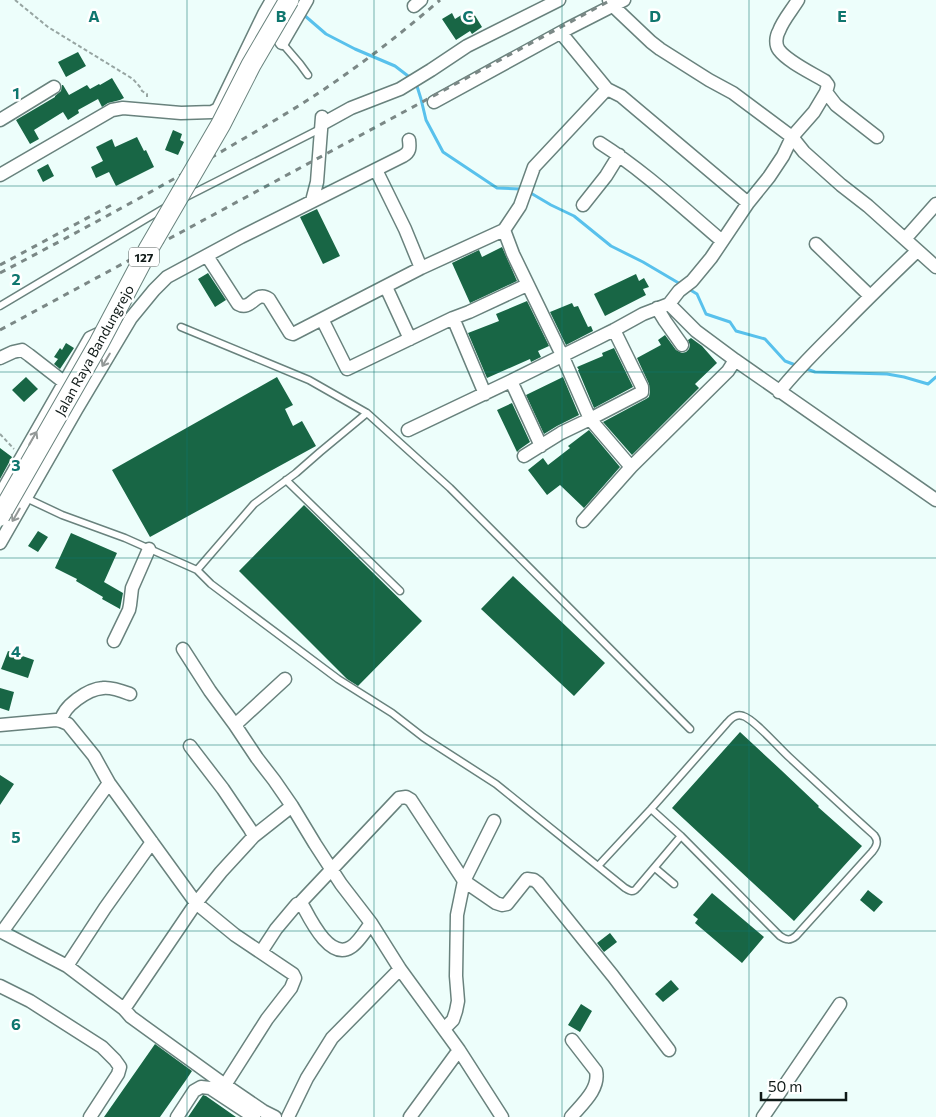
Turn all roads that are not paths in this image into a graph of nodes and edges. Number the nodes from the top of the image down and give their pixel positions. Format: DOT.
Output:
graph roads {
  1 [pos="272,0"];
  2 [pos="289,0"];
  3 [pos="307,0"];
  4 [pos="559,0"];
  5 [pos="798,0"];
  6 [pos="616,2"];
  7 [pos="264,14"];
  8 [pos="561,34"];
  9 [pos="282,43"];
  10 [pos="308,75"];
  11 [pos="54,87"];
  12 [pos="607,89"];
  13 [pos="826,92"];
  14 [pos="434,102"];
  15 [pos="0,120"];
  16 [pos="322,122"];
  17 [pos="792,137"];
  18 [pos="877,137"];
  19 [pos="409,140"];
  20 [pos="600,143"];
  21 [pos="619,155"];
  22 [pos="376,170"];
  23 [pos="0,175"];
  24 [pos="312,201"];
  25 [pos="748,203"];
  26 [pos="936,204"];
  27 [pos="583,205"];
  28 [pos="504,230"];
  29 [pos="905,239"];
  30 [pos="722,241"];
  31 [pos="816,244"];
  32 [pos="917,251"];
  33 [pos="207,256"];
  34 [pos="936,267"];
  35 [pos="421,268"];
  36 [pos="527,285"];
  37 [pos="386,287"];
  38 [pos="870,296"];
  39 [pos="0,306"];
  40 [pos="663,306"];
  41 [pos="131,318"];
  42 [pos="453,318"];
  43 [pos="322,319"];
  44 [pos="181,327"];
  45 [pos="614,330"];
  46 [pos="410,339"];
  47 [pos="682,345"];
  48 [pos="562,355"];
  49 [pos="0,358"];
  50 [pos="735,360"];
  51 [pos="511,381"];
  52 [pos="65,383"];
  53 [pos="779,392"];
  54 [pos="485,394"];
  55 [pos="367,412"];
  56 [pos="590,420"];
  57 [pos="408,430"];
  58 [pos="540,446"];
  59 [pos="524,456"];
  60 [pos="630,467"];
  61 [pos="286,480"];
  62 [pos="0,495"];
  63 [pos="26,498"];
  64 [pos="936,500"];
  65 [pos="0,516"];
  66 [pos="583,521"];
  67 [pos="0,543"];
  68 [pos="149,549"];
  69 [pos="197,570"];
  70 [pos="400,591"];
  71 [pos="114,641"];
  72 [pos="184,648"];
  73 [pos="285,679"];
  74 [pos="130,694"];
  75 [pos="62,721"];
  76 [pos="0,725"];
  77 [pos="235,726"];
  78 [pos="690,729"];
  79 [pos="190,746"];
  80 [pos="109,783"];
  81 [pos="292,806"];
  82 [pos="651,809"];
  83 [pos="494,821"];
  84 [pos="254,836"];
  85 [pos="682,836"];
  86 [pos="152,842"];
  87 [pos="598,866"];
  88 [pos="655,868"];
  89 [pos="332,869"];
  90 [pos="464,881"];
  91 [pos="674,884"];
  92 [pos="196,903"];
  93 [pos="300,903"];
  94 [pos="371,923"];
  95 [pos="1,931"];
  96 [pos="260,952"];
  97 [pos="67,966"];
  98 [pos="400,969"];
  99 [pos="0,986"];
  100 [pos="840,1004"];
  101 [pos="124,1009"];
  102 [pos="444,1029"];
  103 [pos="572,1040"];
  104 [pos="459,1050"];
  105 [pos="669,1050"];
  106 [pos="224,1085"];
  107 [pos="90,1117"];
  108 [pos="177,1117"];
  109 [pos="254,1117"];
  110 [pos="274,1117"];
  111 [pos="288,1117"];
  112 [pos="410,1117"];
  113 [pos="502,1117"];
  114 [pos="571,1117"];
  115 [pos="763,1117"];
  1 -- 7 [label="street"];
  2 -- 65 [label="main road, Jalan Raya Bandungrejo / 127, bridge"];
  3 -- 9 [label="street"];
  4 -- 16 [label="street"];
  5 -- 13 [label="street"];
  6 -- 8 [label="street"];
  6 -- 17 [label="street"];
  7 -- 9 [label="street"];
  7 -- 23 [label="street"];
  8 -- 12 [label="street"];
  8 -- 14 [label="street"];
  9 -- 10 [label="lane"];
  11 -- 15 [label="street"];
  12 -- 25 [label="street"];
  12 -- 28 [label="street"];
  13 -- 17 [label="street"];
  13 -- 18 [label="street"];
  16 -- 24 [label="street"];
  16 -- 39 [label="lane"];
  17 -- 25 [label="street"];
  17 -- 29 [label="street"];
  19 -- 22 [label="street"];
  20 -- 21 [label="street"];
  21 -- 27 [label="street"];
  21 -- 30 [label="street"];
  22 -- 24 [label="street"];
  22 -- 35 [label="street"];
  24 -- 33 [label="street"];
  25 -- 30 [label="street"];
  26 -- 29 [label="street"];
  28 -- 35 [label="street"];
  28 -- 36 [label="street"];
  29 -- 32 [label="street"];
  30 -- 40 [label="street"];
  31 -- 38 [label="street"];
  32 -- 34 [label="street"];
  32 -- 38 [label="street"];
  33 -- 41 [label="street"];
  33 -- 43 [label="street"];
  35 -- 37 [label="street"];
  36 -- 42 [label="street"];
  36 -- 48 [label="street"];
  37 -- 43 [label="street"];
  37 -- 46 [label="street"];
  38 -- 53 [label="street"];
  40 -- 45 [label="street"];
  40 -- 47 [label="street"];
  40 -- 50 [label="street"];
  41 -- 52 [label="street"];
  41 -- 63 [label="street, one-way"];
  42 -- 46 [label="street"];
  42 -- 54 [label="street"];
  43 -- 46 [label="street"];
  44 -- 55 [label="lane"];
  45 -- 48 [label="street"];
  45 -- 56 [label="street"];
  48 -- 51 [label="street"];
  48 -- 56 [label="street"];
  49 -- 52 [label="street"];
  50 -- 53 [label="street"];
  50 -- 60 [label="street"];
  51 -- 54 [label="street"];
  51 -- 58 [label="street"];
  62 -- 52 [label="street, one-way"];
  53 -- 64 [label="street"];
  54 -- 57 [label="street"];
  55 -- 61 [label="lane"];
  55 -- 78 [label="lane"];
  56 -- 58 [label="street"];
  56 -- 60 [label="street"];
  58 -- 59 [label="street"];
  60 -- 66 [label="street"];
  61 -- 69 [label="lane"];
  61 -- 70 [label="lane"];
  63 -- 67 [label="street, one-way"];
  63 -- 68 [label="lane"];
  68 -- 69 [label="lane"];
  68 -- 71 [label="street"];
  69 -- 87 [label="lane"];
  72 -- 77 [label="street"];
  73 -- 77 [label="street"];
  74 -- 75 [label="street"];
  75 -- 76 [label="street"];
  75 -- 80 [label="street"];
  77 -- 81 [label="street"];
  79 -- 84 [label="street"];
  80 -- 86 [label="street"];
  80 -- 95 [label="street"];
  81 -- 84 [label="street"];
  81 -- 89 [label="street"];
  82 -- 85 [label="lane"];
  82 -- 85 [label="lane"];
  82 -- 87 [label="lane"];
  83 -- 90 [label="street"];
  84 -- 92 [label="street"];
  85 -- 88 [label="lane"];
  86 -- 92 [label="street"];
  86 -- 97 [label="street"];
  87 -- 88 [label="lane"];
  88 -- 91 [label="lane"];
  89 -- 90 [label="street"];
  89 -- 93 [label="street"];
  89 -- 94 [label="street"];
  90 -- 102 [label="street"];
  90 -- 105 [label="street"];
  92 -- 96 [label="street"];
  92 -- 101 [label="street"];
  93 -- 94 [label="street"];
  93 -- 96 [label="street"];
  94 -- 98 [label="street"];
  95 -- 97 [label="street"];
  96 -- 106 [label="street"];
  97 -- 101 [label="street"];
  98 -- 102 [label="street"];
  98 -- 111 [label="street"];
  99 -- 107 [label="street"];
  100 -- 115 [label="street"];
  101 -- 106 [label="street"];
  102 -- 104 [label="street"];
  103 -- 114 [label="street"];
  104 -- 112 [label="street"];
  104 -- 113 [label="street"];
  106 -- 110 [label="street"];
  108 -- 109 [label="street"];
}
